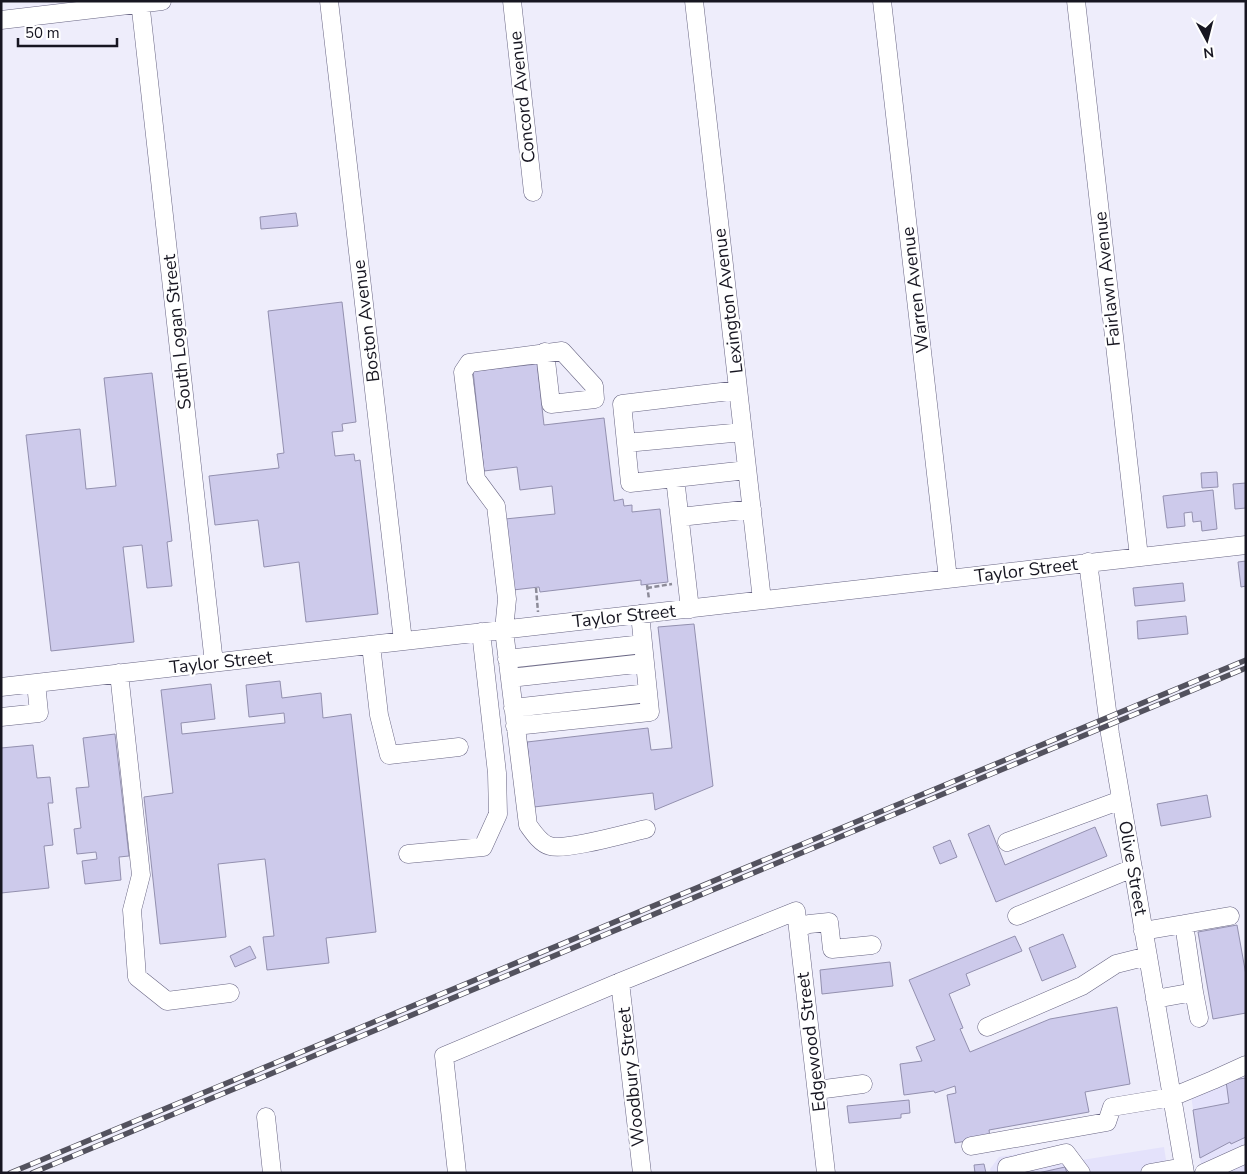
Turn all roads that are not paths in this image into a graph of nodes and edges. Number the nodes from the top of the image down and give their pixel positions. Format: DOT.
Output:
graph roads {
  1 [pos="162,1"];
  2 [pos="330,1"];
  3 [pos="512,1"];
  4 [pos="694,1"];
  5 [pos="882,1"];
  6 [pos="1076,1"];
  7 [pos="140,3"];
  8 [pos="1,20"];
  9 [pos="533,192"];
  10 [pos="545,352"];
  11 [pos="738,390"];
  12 [pos="595,399"];
  13 [pos="622,404"];
  14 [pos="743,432"];
  15 [pos="626,443"];
  16 [pos="747,470"];
  17 [pos="674,478"];
  18 [pos="752,509"];
  19 [pos="680,516"];
  20 [pos="1246,544"];
  21 [pos="1139,557"];
  22 [pos="1088,562"];
  23 [pos="948,579"];
  24 [pos="762,600"];
  25 [pos="644,608"];
  26 [pos="690,608"];
  27 [pos="504,630"];
  28 [pos="481,632"];
  29 [pos="403,641"];
  30 [pos="371,644"];
  31 [pos="643,644"];
  32 [pos="507,659"];
  33 [pos="214,663"];
  34 [pos="645,663"];
  35 [pos="119,673"];
  36 [pos="510,678"];
  37 [pos="36,683"];
  38 [pos="1,687"];
  39 [pos="648,693"];
  40 [pos="513,708"];
  41 [pos="1,717"];
  42 [pos="515,726"];
  43 [pos="459,747"];
  44 [pos="1121,800"];
  45 [pos="646,829"];
  46 [pos="1007,842"];
  47 [pos="408,854"];
  48 [pos="1133,868"];
  49 [pos="1017,916"];
  50 [pos="1230,916"];
  51 [pos="797,919"];
  52 [pos="1184,924"];
  53 [pos="1143,931"];
  54 [pos="872,945"];
  55 [pos="1148,956"];
  56 [pos="620,982"];
  57 [pos="230,992"];
  58 [pos="1194,992"];
  59 [pos="1155,999"];
  60 [pos="1199,1018"];
  61 [pos="987,1027"];
  62 [pos="1246,1065"];
  63 [pos="863,1084"];
  64 [pos="817,1090"];
  65 [pos="1172,1097"];
  66 [pos="266,1117"];
  67 [pos="971,1146"];
  68 [pos="1246,1154"];
  69 [pos="1184,1170"];
  70 [pos="272,1173"];
  71 [pos="457,1173"];
  72 [pos="642,1173"];
  73 [pos="826,1173"];
  74 [pos="1007,1173"];
  75 [pos="1081,1173"];
  76 [pos="1150,1173"];
  77 [pos="1204,1173"];
  1 -- 7 [label="street"];
  2 -- 29 [label="street, Boston Avenue"];
  3 -- 9 [label="street, Concord Avenue"];
  4 -- 11 [label="street, Lexington Avenue"];
  5 -- 23 [label="street, Warren Avenue"];
  6 -- 21 [label="street, Fairlawn Avenue"];
  7 -- 8 [label="street"];
  7 -- 33 [label="street, South Logan Street"];
  10 -- 12 [label="street"];
  10 -- 12 [label="street"];
  10 -- 27 [label="street"];
  11 -- 13 [label="street"];
  11 -- 14 [label="street, Lexington Avenue"];
  12 -- 13 [label="street"];
  13 -- 15 [label="street"];
  14 -- 15 [label="street"];
  14 -- 16 [label="street, Lexington Avenue"];
  15 -- 17 [label="street"];
  16 -- 17 [label="street"];
  16 -- 18 [label="street, Lexington Avenue"];
  17 -- 19 [label="street"];
  18 -- 19 [label="street"];
  18 -- 24 [label="street, Lexington Avenue"];
  19 -- 26 [label="street"];
  20 -- 21 [label="street, Taylor Street"];
  21 -- 22 [label="street, Taylor Street"];
  22 -- 23 [label="street, Taylor Street"];
  22 -- 44 [label="street, Olive Street"];
  23 -- 24 [label="street, Taylor Street"];
  24 -- 26 [label="street, Taylor Street"];
  25 -- 26 [label="street, Taylor Street"];
  25 -- 27 [label="street, Taylor Street"];
  25 -- 31 [label="street"];
  27 -- 28 [label="street, Taylor Street"];
  27 -- 32 [label="street"];
  28 -- 29 [label="street, Taylor Street"];
  28 -- 47 [label="street"];
  29 -- 30 [label="street, Taylor Street"];
  30 -- 33 [label="street, Taylor Street"];
  30 -- 43 [label="street"];
  31 -- 32 [label="street"];
  31 -- 34 [label="street"];
  32 -- 36 [label="street"];
  33 -- 35 [label="street, Taylor Street"];
  34 -- 36 [label="street"];
  34 -- 39 [label="street"];
  35 -- 37 [label="street, Taylor Street"];
  35 -- 57 [label="street"];
  36 -- 40 [label="street"];
  37 -- 38 [label="street, Taylor Street"];
  37 -- 41 [label="street"];
  39 -- 40 [label="street"];
  39 -- 42 [label="street"];
  40 -- 42 [label="street"];
  42 -- 45 [label="street"];
  44 -- 46 [label="street"];
  44 -- 48 [label="street, Olive Street"];
  48 -- 49 [label="street"];
  48 -- 53 [label="street, Olive Street"];
  50 -- 52 [label="street"];
  51 -- 54 [label="street"];
  51 -- 56 [label="street"];
  51 -- 64 [label="street, Edgewood Street"];
  52 -- 53 [label="street"];
  52 -- 58 [label="street"];
  53 -- 55 [label="street, Olive Street"];
  55 -- 59 [label="street, Olive Street"];
  55 -- 61 [label="street"];
  56 -- 71 [label="street"];
  56 -- 72 [label="street, Woodbury Street"];
  58 -- 59 [label="street"];
  58 -- 60 [label="street"];
  59 -- 65 [label="street, Olive Street"];
  62 -- 65 [label="street"];
  63 -- 64 [label="street"];
  64 -- 73 [label="street, Edgewood Street"];
  65 -- 67 [label="street"];
  65 -- 69 [label="street, Olive Street"];
  66 -- 70 [label="street"];
  68 -- 77 [label="street"];
  69 -- 76 [label="street"];
  74 -- 75 [label="street"];
}
